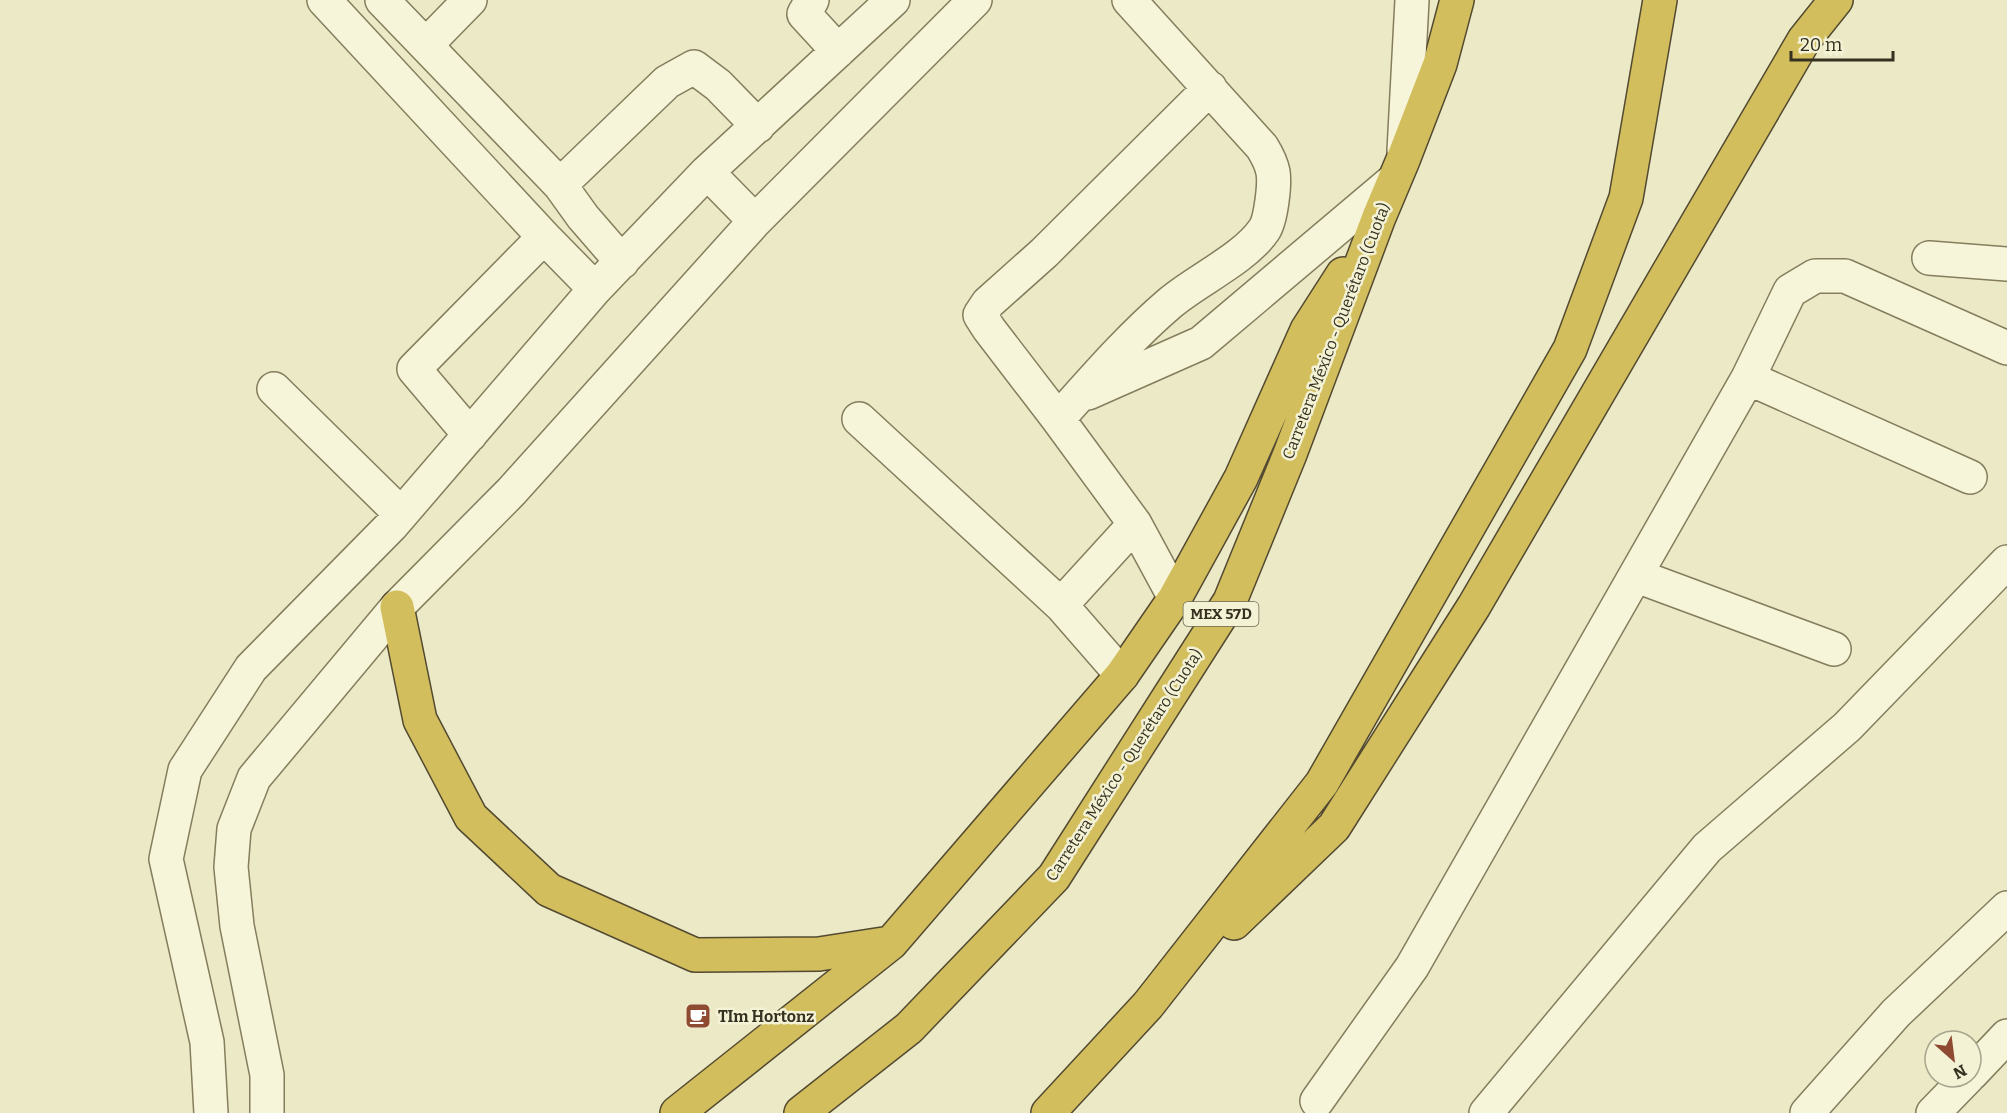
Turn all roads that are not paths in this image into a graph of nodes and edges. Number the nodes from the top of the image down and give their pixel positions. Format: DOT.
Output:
graph roads {
  1 [pos="324,0"];
  2 [pos="382,0"];
  3 [pos="470,0"];
  4 [pos="812,0"];
  5 [pos="893,0"];
  6 [pos="975,0"];
  7 [pos="1129,0"];
  8 [pos="1413,0"];
  9 [pos="1457,0"];
  10 [pos="1660,0"];
  11 [pos="1836,0"];
  12 [pos="426,45"];
  13 [pos="838,51"];
  14 [pos="1210,88"];
  15 [pos="758,126"];
  16 [pos="1399,170"];
  17 [pos="707,172"];
  18 [pos="560,185"];
  19 [pos="1379,217"];
  20 [pos="755,221"];
  21 [pos="544,237"];
  22 [pos="1929,258"];
  23 [pos="622,262"];
  24 [pos="2007,264"];
  25 [pos="595,289"];
  26 [pos="2007,348"];
  27 [pos="1748,378"];
  28 [pos="274,389"];
  29 [pos="1067,408"];
  30 [pos="859,419"];
  31 [pos="470,435"];
  32 [pos="1970,477"];
  33 [pos="401,514"];
  34 [pos="1135,524"];
  35 [pos="2007,562"];
  36 [pos="1637,576"];
  37 [pos="1175,598"];
  38 [pos="1061,604"];
  39 [pos="397,607"];
  40 [pos="1834,649"];
  41 [pos="1122,675"];
  42 [pos="2007,908"];
  43 [pos="891,943"];
  44 [pos="1149,1005"];
  45 [pos="2007,1036"];
  46 [pos="1983,1061"];
  47 [pos="1956,1089"];
  48 [pos="1317,1101"];
  49 [pos="211,1113"];
  50 [pos="267,1113"];
  51 [pos="677,1113"];
  52 [pos="801,1113"];
  53 [pos="1048,1113"];
  54 [pos="1486,1113"];
  55 [pos="1807,1113"];
  56 [pos="1933,1113"];
  1 -- 21 [label="street"];
  2 -- 12 [label="street"];
  3 -- 12 [label="street"];
  4 -- 13 [label="street"];
  5 -- 13 [label="street"];
  6 -- 20 [label="street"];
  7 -- 14 [label="street"];
  8 -- 16 [label="street"];
  9 -- 16 [label="highway, Carretera México - Querétaro (Cuota) / MEX 57D"];
  10 -- 44 [label="highway"];
  11 -- 44 [label="highway"];
  12 -- 18 [label="street"];
  13 -- 15 [label="street"];
  14 -- 29 [label="street"];
  14 -- 29 [label="street"];
  15 -- 17 [label="street"];
  15 -- 18 [label="street"];
  16 -- 19 [label="highway, Carretera México - Querétaro (Cuota) / MEX 57D"];
  16 -- 29 [label="street"];
  17 -- 20 [label="street"];
  17 -- 23 [label="street"];
  18 -- 23 [label="street"];
  19 -- 37 [label="highway"];
  19 -- 52 [label="highway, Carretera México - Querétaro (Cuota) / MEX 57D"];
  20 -- 39 [label="street"];
  21 -- 25 [label="street"];
  21 -- 31 [label="street"];
  22 -- 24 [label="street"];
  23 -- 25 [label="street"];
  25 -- 31 [label="street"];
  26 -- 27 [label="street"];
  27 -- 32 [label="street"];
  27 -- 36 [label="street"];
  28 -- 33 [label="street"];
  29 -- 34 [label="street"];
  30 -- 38 [label="street"];
  31 -- 33 [label="street"];
  33 -- 49 [label="street"];
  34 -- 37 [label="street"];
  34 -- 38 [label="street"];
  35 -- 54 [label="street"];
  36 -- 40 [label="street"];
  36 -- 48 [label="street"];
  37 -- 41 [label="highway"];
  38 -- 41 [label="street"];
  39 -- 43 [label="highway"];
  39 -- 50 [label="street"];
  41 -- 43 [label="highway"];
  42 -- 55 [label="street"];
  43 -- 51 [label="highway"];
  44 -- 53 [label="highway"];
  45 -- 46 [label="street"];
  47 -- 56 [label="street"];
}
